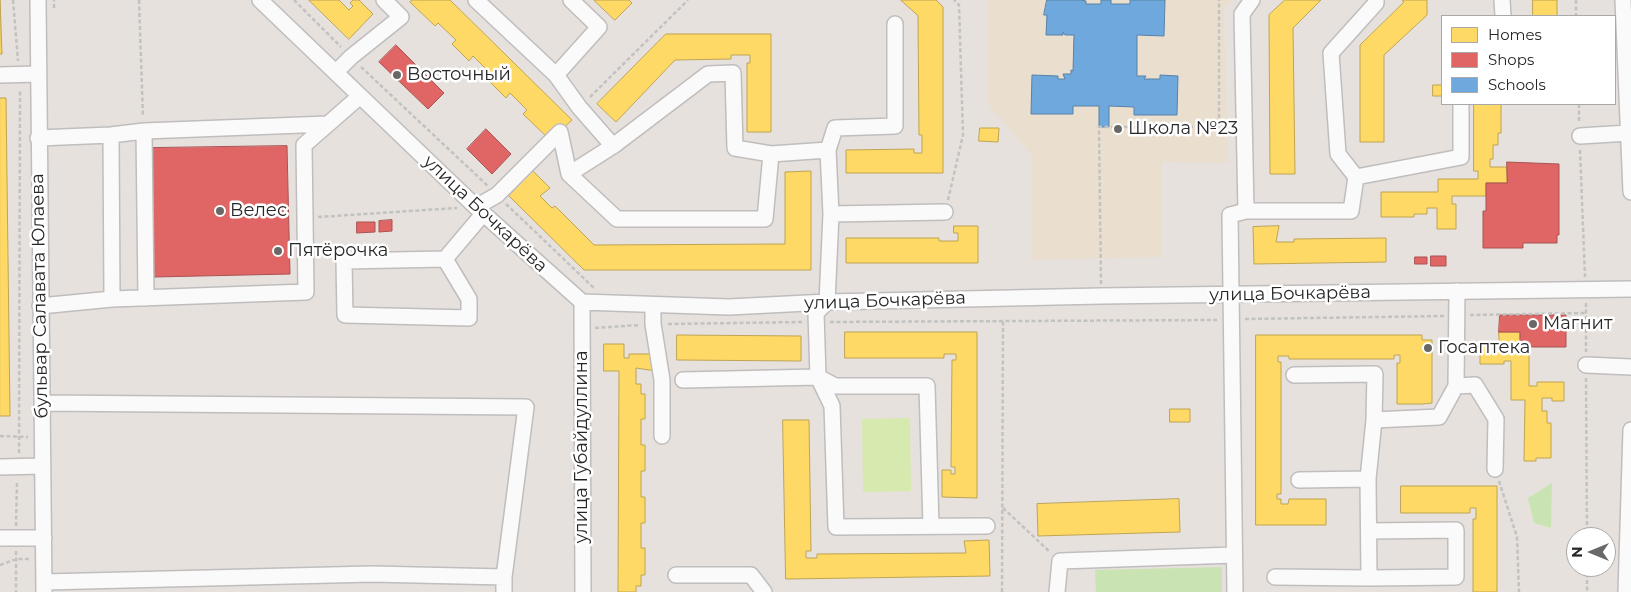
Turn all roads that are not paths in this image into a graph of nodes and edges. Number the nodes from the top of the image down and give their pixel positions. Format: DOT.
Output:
graph roads {
  1 [pos="38,0"];
  2 [pos="260,0"];
  3 [pos="384,0"];
  4 [pos="476,0"];
  5 [pos="571,0"];
  6 [pos="1252,0"];
  7 [pos="1376,0"];
  8 [pos="1502,0"];
  9 [pos="1623,0"];
  10 [pos="1503,15"];
  11 [pos="895,24"];
  12 [pos="336,72"];
  13 [pos="38,74"];
  14 [pos="0,75"];
  15 [pos="556,75"];
  16 [pos="359,97"];
  17 [pos="1461,105"];
  18 [pos="328,124"];
  19 [pos="144,131"];
  20 [pos="1629,134"];
  21 [pos="111,135"];
  22 [pos="1580,136"];
  23 [pos="38,138"];
  24 [pos="613,146"];
  25 [pos="828,150"];
  26 [pos="771,154"];
  27 [pos="569,174"];
  28 [pos="1356,177"];
  29 [pos="1631,192"];
  30 [pos="479,210"];
  31 [pos="1246,210"];
  32 [pos="945,212"];
  33 [pos="831,214"];
  34 [pos="445,258"];
  35 [pos="1631,290"];
  36 [pos="1457,291"];
  37 [pos="1231,296"];
  38 [pos="146,298"];
  39 [pos="112,299"];
  40 [pos="582,302"];
  41 [pos="827,302"];
  42 [pos="653,305"];
  43 [pos="40,306"];
  44 [pos="1586,365"];
  45 [pos="1631,367"];
  46 [pos="1294,375"];
  47 [pos="818,377"];
  48 [pos="683,380"];
  49 [pos="1456,386"];
  50 [pos="42,403"];
  51 [pos="1374,420"];
  52 [pos="1631,430"];
  53 [pos="662,436"];
  54 [pos="43,466"];
  55 [pos="0,468"];
  56 [pos="1495,469"];
  57 [pos="1368,479"];
  58 [pos="1299,480"];
  59 [pos="931,526"];
  60 [pos="986,526"];
  61 [pos="1369,531"];
  62 [pos="0,538"];
  63 [pos="44,538"];
  64 [pos="1234,555"];
  65 [pos="676,575"];
  66 [pos="1275,577"];
  67 [pos="1369,578"];
  68 [pos="504,585"];
  69 [pos="44,587"];
  70 [pos="583,592"];
  71 [pos="764,592"];
  72 [pos="1057,592"];
  73 [pos="1235,592"];
  74 [pos="1626,592"];
  1 -- 13 [label="street, бульвар Салавата Юлаева"];
  2 -- 12 [label="street, улица Бочкарёва"];
  3 -- 12 [label="street"];
  4 -- 15 [label="street"];
  5 -- 15 [label="street"];
  6 -- 31 [label="street"];
  7 -- 28 [label="street"];
  8 -- 10 [label="street"];
  9 -- 20 [label="street"];
  11 -- 25 [label="street"];
  12 -- 16 [label="street, улица Бочкарёва"];
  13 -- 14 [label="street"];
  13 -- 23 [label="street, бульвар Салавата Юлаева"];
  15 -- 24 [label="street"];
  16 -- 18 [label="street"];
  16 -- 30 [label="street, улица Бочкарёва"];
  17 -- 28 [label="street"];
  18 -- 19 [label="street"];
  18 -- 38 [label="street"];
  19 -- 21 [label="street"];
  19 -- 38 [label="street"];
  20 -- 22 [label="street"];
  20 -- 29 [label="street"];
  21 -- 23 [label="street"];
  21 -- 39 [label="street"];
  23 -- 43 [label="street, бульвар Салавата Юлаева"];
  24 -- 26 [label="street"];
  24 -- 27 [label="street"];
  25 -- 26 [label="street"];
  25 -- 33 [label="street"];
  26 -- 27 [label="street"];
  27 -- 30 [label="street"];
  28 -- 31 [label="street"];
  30 -- 34 [label="street"];
  30 -- 40 [label="street, улица Бочкарёва"];
  31 -- 37 [label="street"];
  32 -- 33 [label="street"];
  33 -- 41 [label="street"];
  34 -- 34 [label="street"];
  35 -- 36 [label="street, улица Бочкарёва"];
  36 -- 37 [label="street, улица Бочкарёва"];
  36 -- 49 [label="street"];
  37 -- 41 [label="street, улица Бочкарёва"];
  37 -- 64 [label="street"];
  38 -- 39 [label="street"];
  39 -- 43 [label="street"];
  40 -- 42 [label="street, улица Бочкарёва"];
  40 -- 70 [label="street, улица Губайдуллина"];
  41 -- 42 [label="street, улица Бочкарёва"];
  41 -- 47 [label="street"];
  42 -- 53 [label="street"];
  43 -- 50 [label="street, бульвар Салавата Юлаева"];
  44 -- 45 [label="street"];
  46 -- 51 [label="street"];
  47 -- 48 [label="street"];
  47 -- 59 [label="street"];
  47 -- 59 [label="street"];
  49 -- 51 [label="street"];
  49 -- 56 [label="street"];
  50 -- 54 [label="street, бульвар Салавата Юлаева"];
  50 -- 68 [label="street"];
  51 -- 57 [label="street"];
  52 -- 74 [label="street"];
  54 -- 55 [label="street"];
  54 -- 63 [label="street, бульвар Салавата Юлаева"];
  57 -- 58 [label="street"];
  57 -- 61 [label="street"];
  59 -- 60 [label="street"];
  61 -- 67 [label="street"];
  61 -- 67 [label="street"];
  62 -- 63 [label="street"];
  63 -- 69 [label="street, бульвар Салавата Юлаева"];
  64 -- 72 [label="street"];
  64 -- 73 [label="street"];
  65 -- 71 [label="street"];
  66 -- 67 [label="street"];
  68 -- 69 [label="street"];
}
